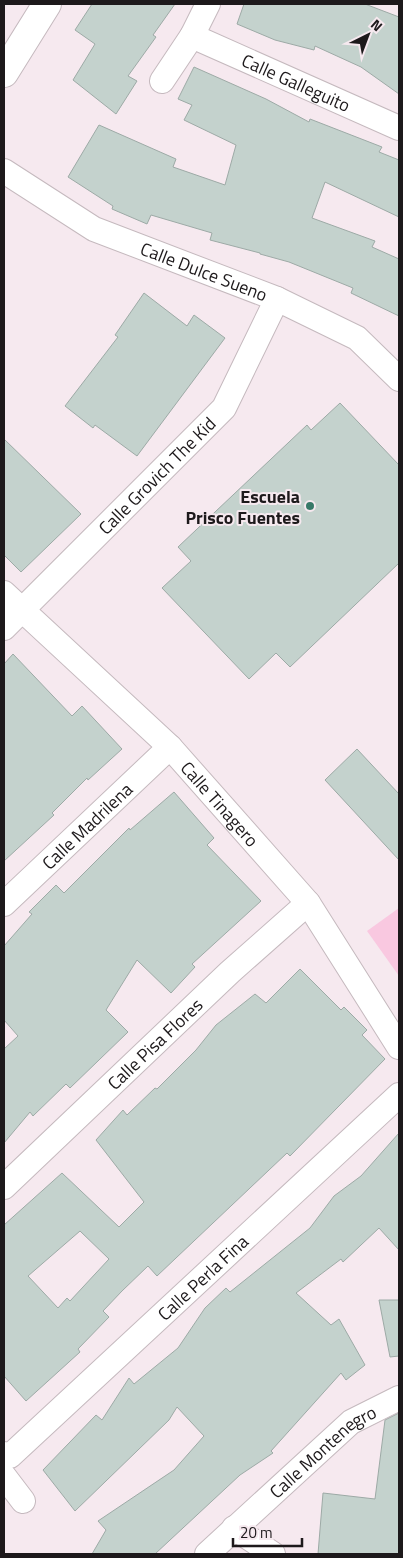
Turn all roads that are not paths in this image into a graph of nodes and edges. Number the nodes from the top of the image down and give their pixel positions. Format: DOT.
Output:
graph roads {
  1 [pos="47,4"];
  2 [pos="208,4"];
  3 [pos="192,36"];
  4 [pos="4,73"];
  5 [pos="162,81"];
  6 [pos="399,128"];
  7 [pos="4,171"];
  8 [pos="277,298"];
  9 [pos="399,379"];
  10 [pos="4,593"];
  11 [pos="23,610"];
  12 [pos="4,628"];
  13 [pos="170,747"];
  14 [pos="308,903"];
  15 [pos="4,904"];
  16 [pos="399,1048"];
  17 [pos="399,1095"];
  18 [pos="4,1187"];
  19 [pos="399,1398"];
  20 [pos="4,1454"];
  21 [pos="4,1476"];
  22 [pos="23,1500"];
  23 [pos="234,1528"];
  24 [pos="207,1554"];
  25 [pos="273,1554"];
  1 -- 4 [label="street"];
  2 -- 3 [label="street"];
  3 -- 5 [label="street"];
  3 -- 6 [label="street, Calle Galleguito"];
  7 -- 8 [label="street, Calle Dulce Sueno"];
  8 -- 9 [label="street, Calle Dulce Sueno"];
  8 -- 11 [label="street, Calle Grovich The Kid"];
  10 -- 11 [label="street, Calle Tinagero"];
  11 -- 12 [label="street, Calle Grovich The Kid"];
  11 -- 13 [label="street, Calle Tinagero"];
  13 -- 14 [label="street, Calle Tinagero"];
  13 -- 15 [label="street, Calle Madrilena"];
  14 -- 16 [label="street, Calle Tinagero"];
  14 -- 18 [label="street, Calle Pisa Flores"];
  17 -- 20 [label="street, Calle Perla Fina"];
  19 -- 23 [label="street, Calle Montenegro"];
  21 -- 22 [label="street"];
  23 -- 24 [label="street, Calle Montenegro"];
  23 -- 25 [label="street"];
}
